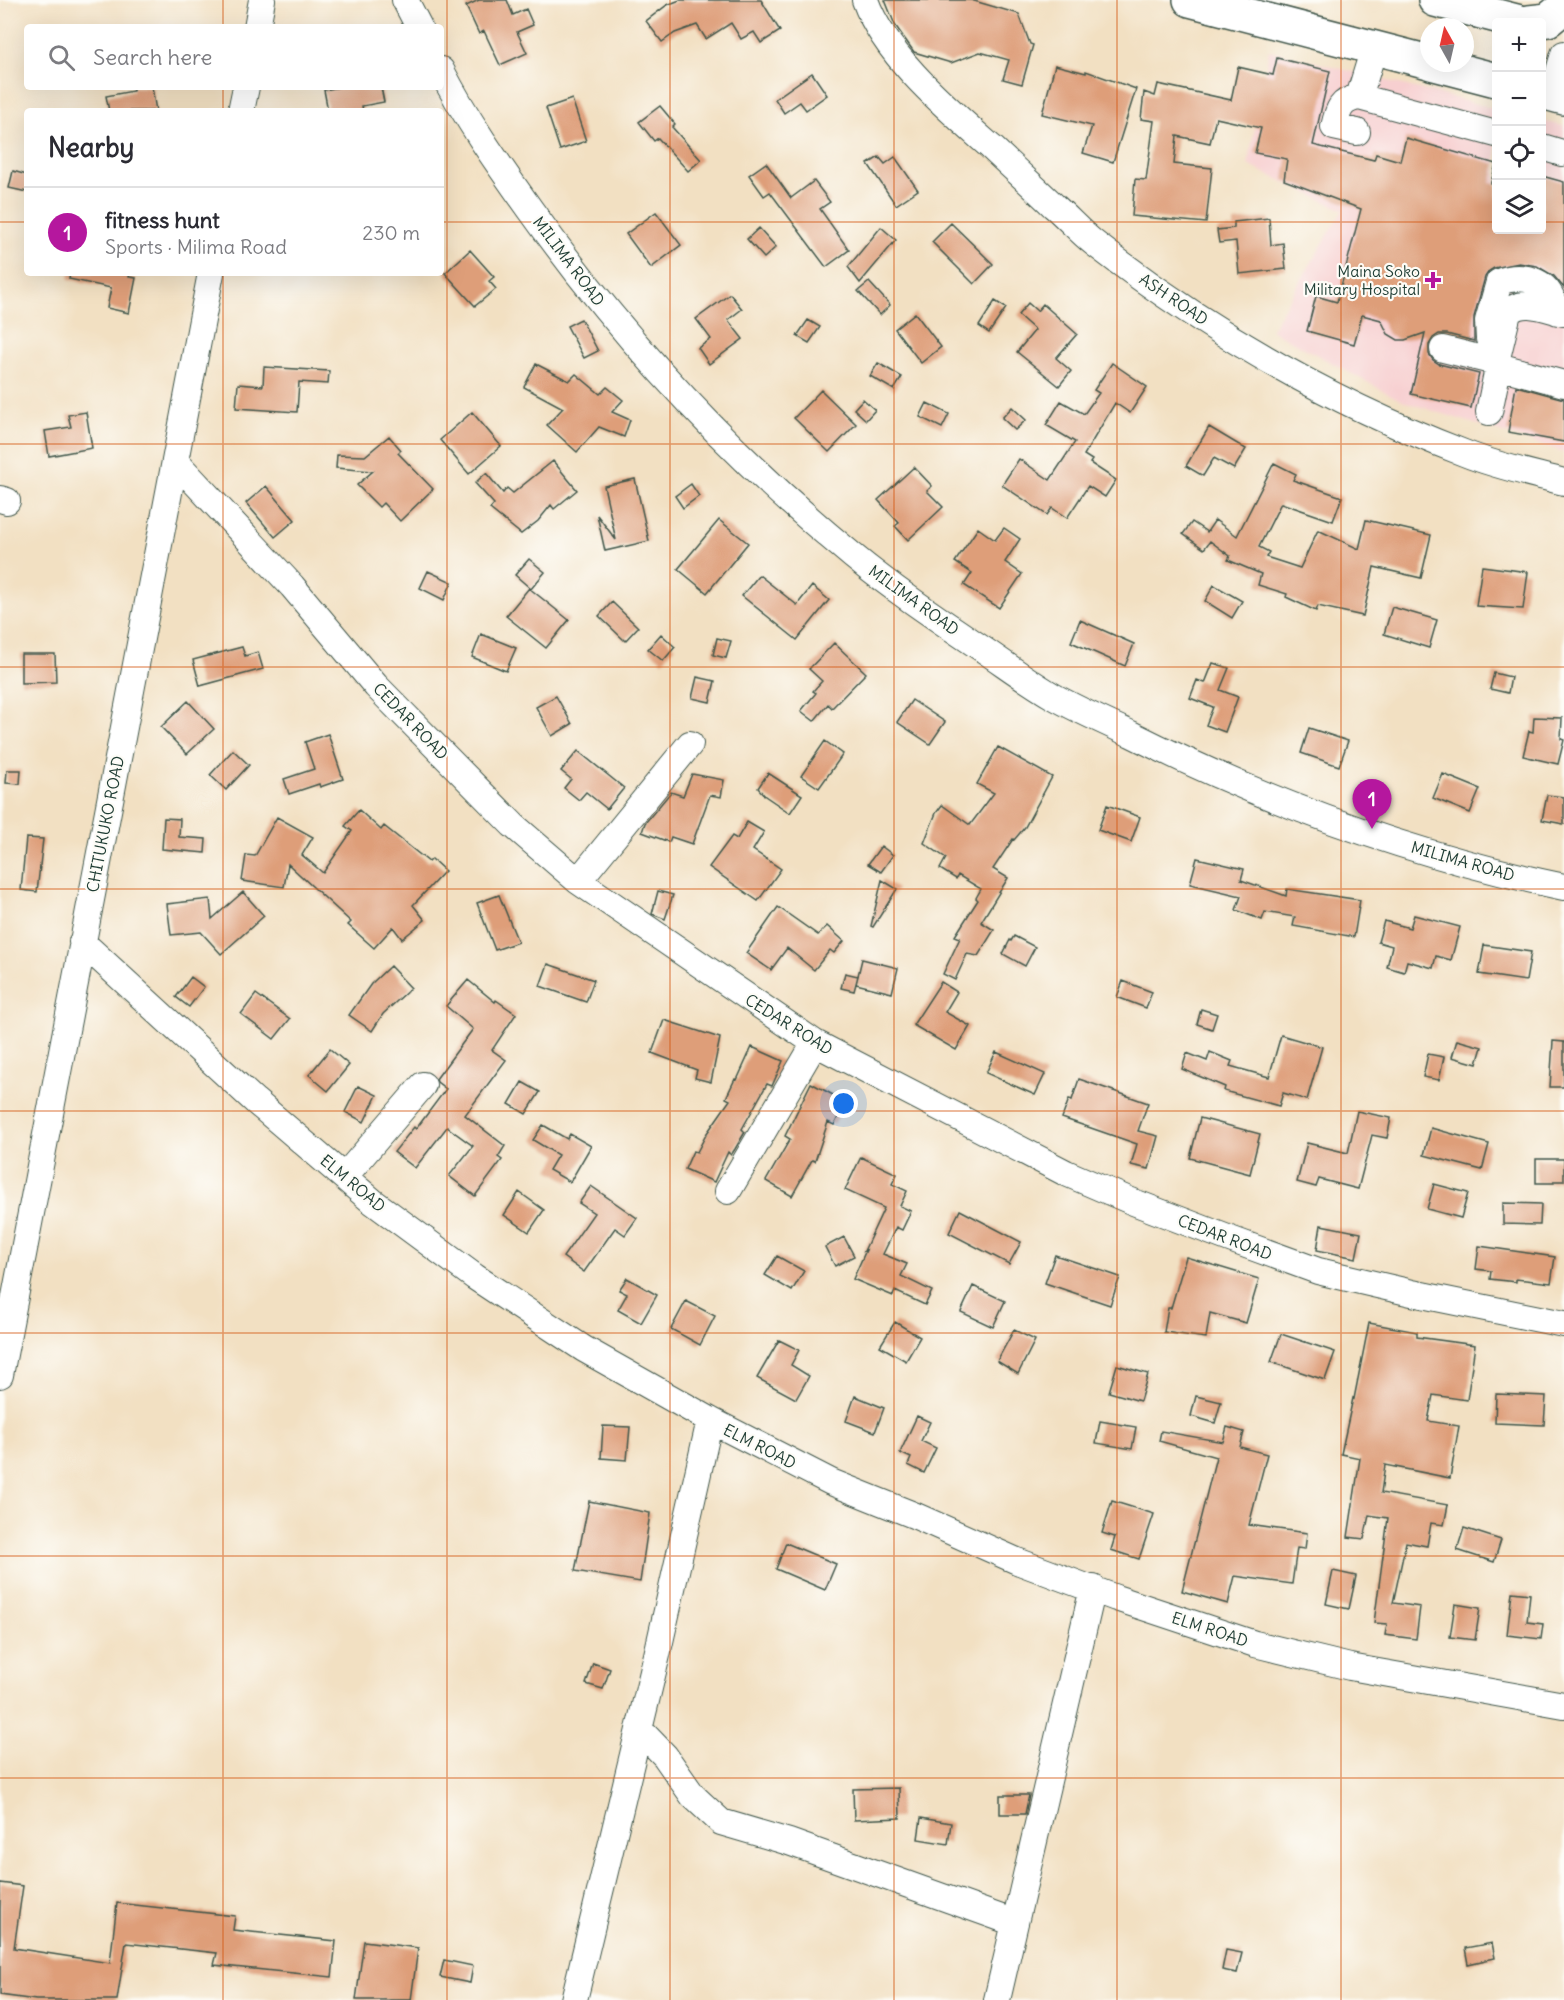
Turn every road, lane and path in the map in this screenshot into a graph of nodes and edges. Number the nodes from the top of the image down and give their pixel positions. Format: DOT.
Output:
graph roads {
  1 [pos="262,0"];
  2 [pos="405,0"];
  3 [pos="866,0"];
  4 [pos="1190,0"];
  5 [pos="1435,0"];
  6 [pos="1564,7"];
  7 [pos="1505,18"];
  8 [pos="1546,20"];
  9 [pos="258,24"];
  10 [pos="417,24"];
  11 [pos="1546,29"];
  12 [pos="1564,34"];
  13 [pos="1374,48"];
  14 [pos="1564,54"];
  15 [pos="1420,60"];
  16 [pos="1465,72"];
  17 [pos="444,75"];
  18 [pos="1492,79"];
  19 [pos="245,90"];
  20 [pos="1553,95"];
  21 [pos="1359,97"];
  22 [pos="242,108"];
  23 [pos="1356,132"];
  24 [pos="1492,133"];
  25 [pos="210,276"];
  26 [pos="1561,312"];
  27 [pos="1443,349"];
  28 [pos="1498,361"];
  29 [pos="1564,384"];
  30 [pos="1489,412"];
  31 [pos="176,462"];
  32 [pos="1564,482"];
  33 [pos="690,744"];
  34 [pos="578,881"];
  35 [pos="1564,887"];
  36 [pos="82,942"];
  37 [pos="815,1043"];
  38 [pos="423,1085"];
  39 [pos="344,1177"];
  40 [pos="728,1191"];
  41 [pos="1564,1324"];
  42 [pos="0,1375"];
  43 [pos="710,1420"];
  44 [pos="1093,1588"];
  45 [pos="1564,1705"];
  46 [pos="639,1729"];
  47 [pos="1015,1923"];
  48 [pos="574,2000"];
  49 [pos="997,2000"];
  1 -- 9 [label="street"];
  2 -- 10 [label="street"];
  3 -- 32 [label="street, ASH ROAD"];
  4 -- 13 [label="main road"];
  5 -- 7 [label="main road"];
  6 -- 8 [label="main road"];
  11 -- 12 [label="main road"];
  13 -- 15 [label="main road"];
  13 -- 21 [label="street"];
  14 -- 20 [label="street"];
  16 -- 18 [label="main road"];
  17 -- 35 [label="street, MILIMA ROAD"];
  19 -- 22 [label="street"];
  21 -- 23 [label="street"];
  21 -- 24 [label="street"];
  25 -- 31 [label="street, CHITUKUKO ROAD"];
  26 -- 28 [label="street"];
  27 -- 28 [label="street"];
  28 -- 29 [label="street"];
  28 -- 30 [label="street"];
  31 -- 34 [label="street, CEDAR ROAD"];
  31 -- 36 [label="street, CHITUKUKO ROAD"];
  33 -- 34 [label="street"];
  34 -- 37 [label="street, CEDAR ROAD"];
  36 -- 39 [label="street, ELM ROAD"];
  36 -- 42 [label="street, CHITUKUKO ROAD"];
  37 -- 40 [label="street"];
  37 -- 41 [label="street, CEDAR ROAD"];
  38 -- 39 [label="street"];
  39 -- 43 [label="street, ELM ROAD"];
  43 -- 44 [label="street, ELM ROAD"];
  43 -- 46 [label="street"];
  44 -- 45 [label="street, ELM ROAD"];
  44 -- 47 [label="street"];
  46 -- 47 [label="street"];
  46 -- 48 [label="street"];
  47 -- 49 [label="street"];
}
